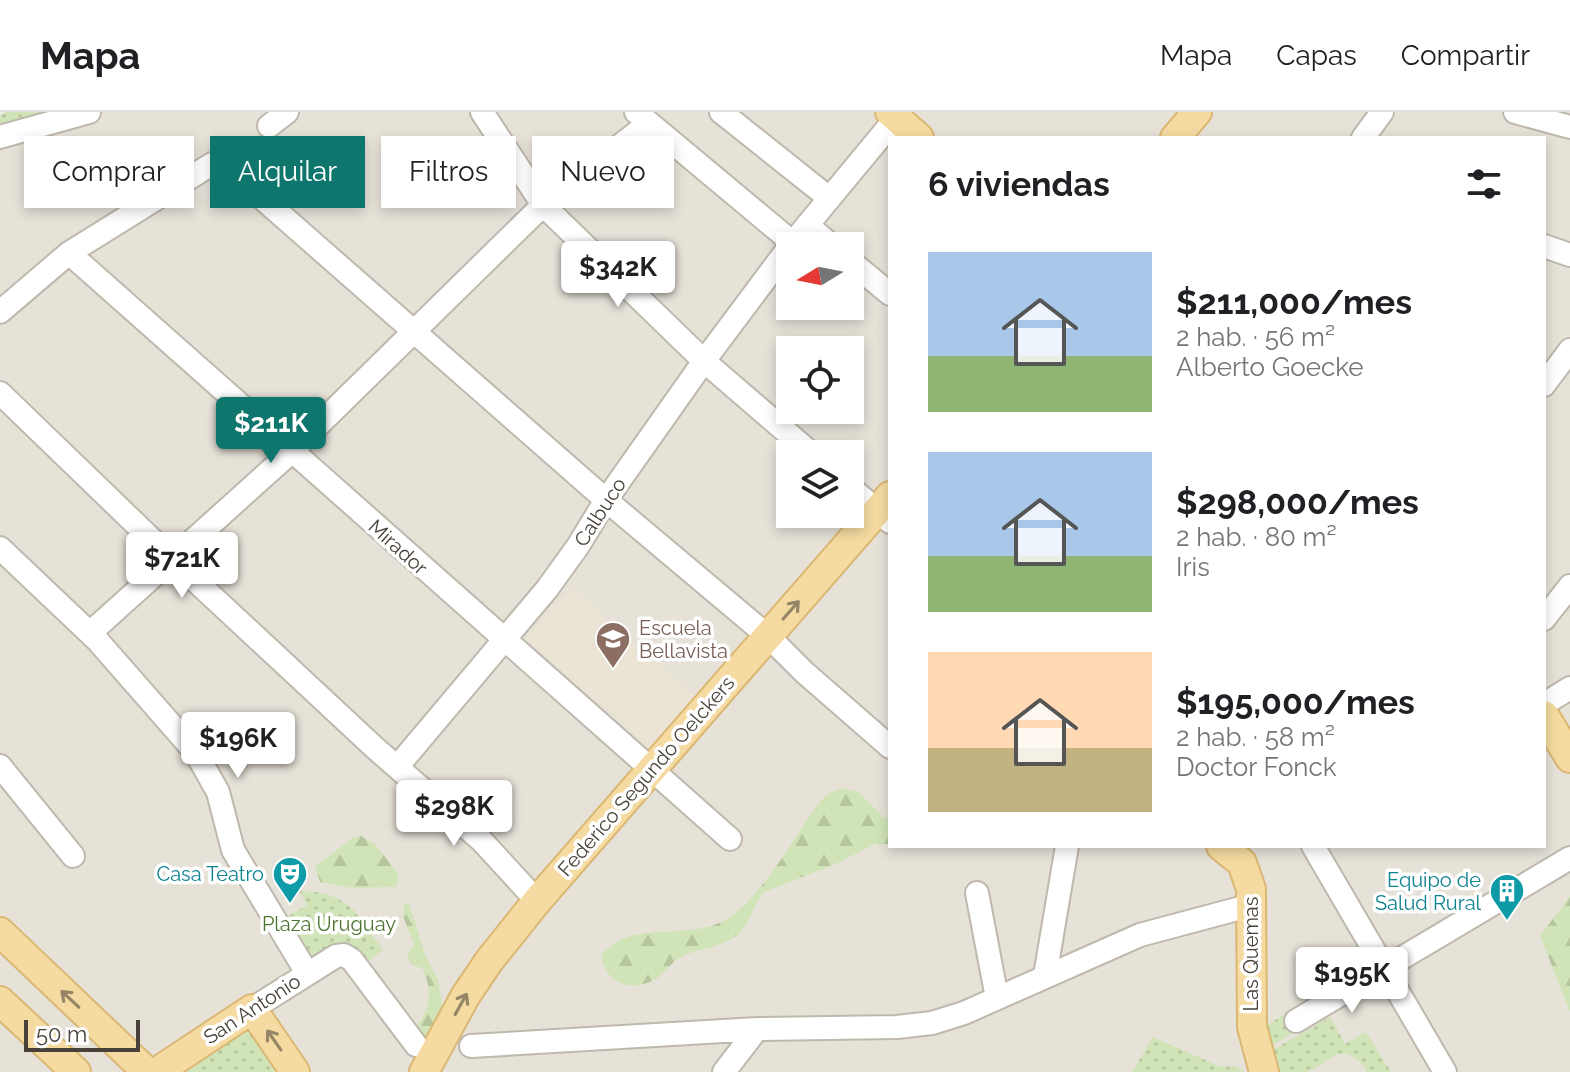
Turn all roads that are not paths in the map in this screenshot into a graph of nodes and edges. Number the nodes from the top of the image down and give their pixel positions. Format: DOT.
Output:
graph roads {
  1 [pos="89,112"];
  2 [pos="287,112"];
  3 [pos="482,112"];
  4 [pos="721,112"];
  5 [pos="1197,112"];
  6 [pos="1382,112"];
  7 [pos="1515,112"];
  8 [pos="896,114"];
  9 [pos="642,118"];
  10 [pos="269,126"];
  11 [pos="1570,127"];
  12 [pos="622,136"];
  13 [pos="917,136"];
  14 [pos="1177,136"];
  15 [pos="1364,136"];
  16 [pos="0,137"];
  17 [pos="532,188"];
  18 [pos="829,198"];
  19 [pos="540,208"];
  20 [pos="546,208"];
  21 [pos="807,225"];
  22 [pos="776,232"];
  23 [pos="801,232"];
  24 [pos="815,232"];
  25 [pos="1546,247"];
  26 [pos="69,253"];
  27 [pos="1570,255"];
  28 [pos="776,265"];
  29 [pos="864,273"];
  30 [pos="888,292"];
  31 [pos="0,312"];
  32 [pos="415,332"];
  33 [pos="1570,350"];
  34 [pos="704,361"];
  35 [pos="1546,382"];
  36 [pos="0,393"];
  37 [pos="796,440"];
  38 [pos="291,452"];
  39 [pos="864,496"];
  40 [pos="606,500"];
  41 [pos="886,509"];
  42 [pos="0,548"];
  43 [pos="172,559"];
  44 [pos="1570,586"];
  45 [pos="1546,616"];
  46 [pos="90,633"];
  47 [pos="769,637"];
  48 [pos="504,642"];
  49 [pos="1570,688"];
  50 [pos="1546,703"];
  51 [pos="1546,718"];
  52 [pos="888,728"];
  53 [pos="888,745"];
  54 [pos="1570,758"];
  55 [pos="0,766"];
  56 [pos="397,767"];
  57 [pos="651,770"];
  58 [pos="730,839"];
  59 [pos="1067,848"];
  60 [pos="1224,848"];
  61 [pos="1314,848"];
  62 [pos="73,856"];
  63 [pos="1570,858"];
  64 [pos="977,893"];
  65 [pos="537,901"];
  66 [pos="1252,905"];
  67 [pos="0,932"];
  68 [pos="1384,969"];
  69 [pos="307,973"];
  70 [pos="1045,976"];
  71 [pos="997,998"];
  72 [pos="0,1001"];
  73 [pos="252,1009"];
  74 [pos="1296,1021"];
  75 [pos="757,1029"];
  76 [pos="702,1033"];
  77 [pos="471,1046"];
  78 [pos="420,1059"];
  79 [pos="727,1070"];
  80 [pos="76,1072"];
  81 [pos="147,1072"];
  82 [pos="157,1072"];
  83 [pos="295,1072"];
  84 [pos="1264,1072"];
  85 [pos="1445,1072"];
  1 -- 16 [label="street"];
  2 -- 10 [label="street"];
  3 -- 17 [label="street"];
  4 -- 18 [label="street"];
  5 -- 14 [label="main road"];
  6 -- 15 [label="street"];
  7 -- 11 [label="street"];
  8 -- 13 [label="main road"];
  8 -- 18 [label="street, Calbuco"];
  9 -- 12 [label="street"];
  9 -- 22 [label="street"];
  18 -- 21 [label="street, Calbuco"];
  19 -- 32 [label="street"];
  20 -- 34 [label="street"];
  21 -- 23 [label="street, Calbuco"];
  21 -- 24 [label="street"];
  25 -- 27 [label="street"];
  26 -- 31 [label="street"];
  26 -- 32 [label="street"];
  26 -- 38 [label="street, Mirador"];
  28 -- 34 [label="street, Calbuco"];
  29 -- 30 [label="street"];
  32 -- 38 [label="street"];
  32 -- 40 [label="street"];
  33 -- 35 [label="street"];
  34 -- 37 [label="street"];
  34 -- 40 [label="street, Calbuco"];
  36 -- 43 [label="street"];
  38 -- 43 [label="street"];
  38 -- 48 [label="street, Mirador"];
  39 -- 41 [label="street"];
  40 -- 47 [label="street"];
  40 -- 48 [label="street, Calbuco"];
  47 -- 41 [label="main road, Federico Segundo Oelckers, one-way"];
  42 -- 46 [label="street"];
  43 -- 46 [label="street"];
  43 -- 56 [label="street"];
  44 -- 45 [label="street"];
  46 -- 69 [label="street"];
  47 -- 52 [label="street"];
  47 -- 53 [label="street"];
  47 -- 57 [label="main road, Federico Segundo Oelckers"];
  48 -- 56 [label="street, Calbuco"];
  48 -- 57 [label="street, Mirador"];
  49 -- 50 [label="street"];
  51 -- 54 [label="main road"];
  55 -- 62 [label="street"];
  56 -- 65 [label="street"];
  57 -- 58 [label="street, Mirador"];
  57 -- 65 [label="main road, Federico Segundo Oelckers"];
  59 -- 70 [label="street"];
  60 -- 66 [label="main road, Las Quemas"];
  61 -- 68 [label="street"];
  63 -- 68 [label="street"];
  64 -- 71 [label="street"];
  78 -- 65 [label="main road, Federico Segundo Oelckers, one-way"];
  66 -- 70 [label="street"];
  66 -- 84 [label="main road, Las Quemas"];
  81 -- 67 [label="main road, one-way"];
  68 -- 74 [label="street"];
  68 -- 85 [label="street"];
  69 -- 73 [label="street, San Antonio"];
  69 -- 78 [label="street, San Antonio"];
  70 -- 71 [label="street"];
  71 -- 75 [label="street"];
  72 -- 80 [label="main road"];
  73 -- 82 [label="main road, San Antonio"];
  83 -- 73 [label="main road, one-way"];
  75 -- 76 [label="street"];
  75 -- 79 [label="street"];
  76 -- 77 [label="street"];
  76 -- 79 [label="street"];
}
